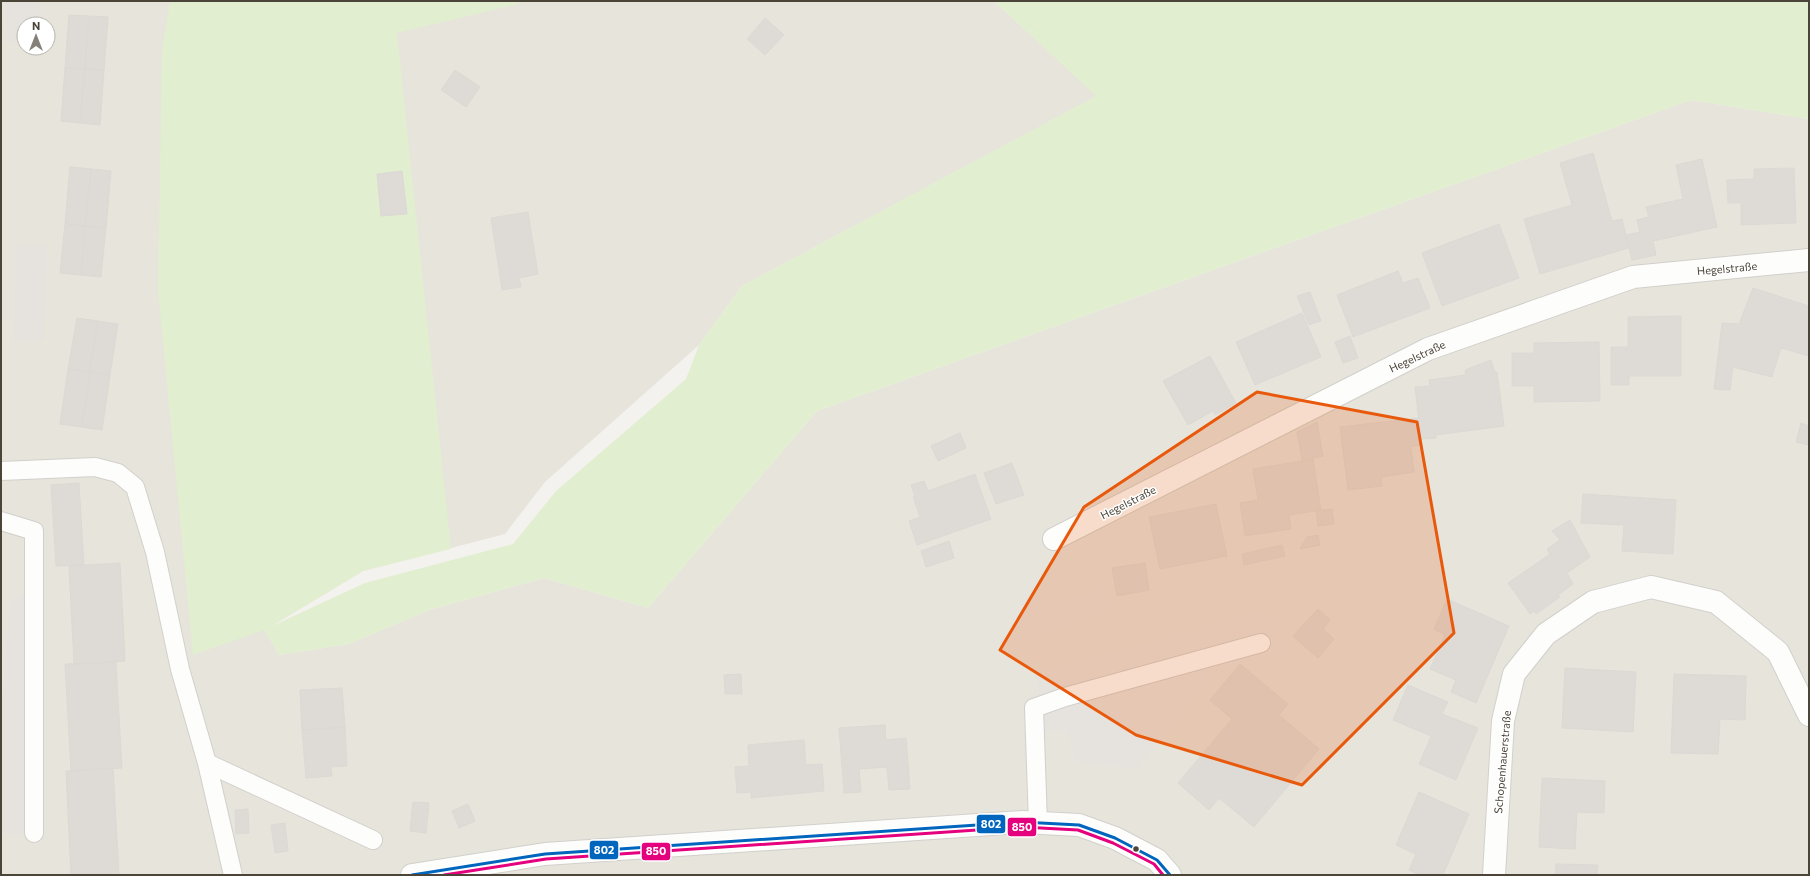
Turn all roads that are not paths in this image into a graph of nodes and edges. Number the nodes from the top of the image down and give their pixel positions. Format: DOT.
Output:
graph roads {
  1 [pos="1809,260"];
  2 [pos="1,471"];
  3 [pos="1,521"];
  4 [pos="1054,539"];
  5 [pos="1261,643"];
  6 [pos="1809,715"];
  7 [pos="207,763"];
  8 [pos="1038,824"];
  9 [pos="34,833"];
  10 [pos="373,840"];
  11 [pos="233,875"];
  12 [pos="412,875"];
  13 [pos="1170,875"];
  14 [pos="1494,875"];
  1 -- 4 [label="street, Hegelstraße"];
  2 -- 7 [label="lane"];
  3 -- 9 [label="lane"];
  5 -- 8 [label="lane"];
  6 -- 14 [label="street, Schopenhauerstraße"];
  7 -- 10 [label="lane"];
  7 -- 11 [label="lane"];
  8 -- 12 [label="street"];
  8 -- 13 [label="street"];
}
